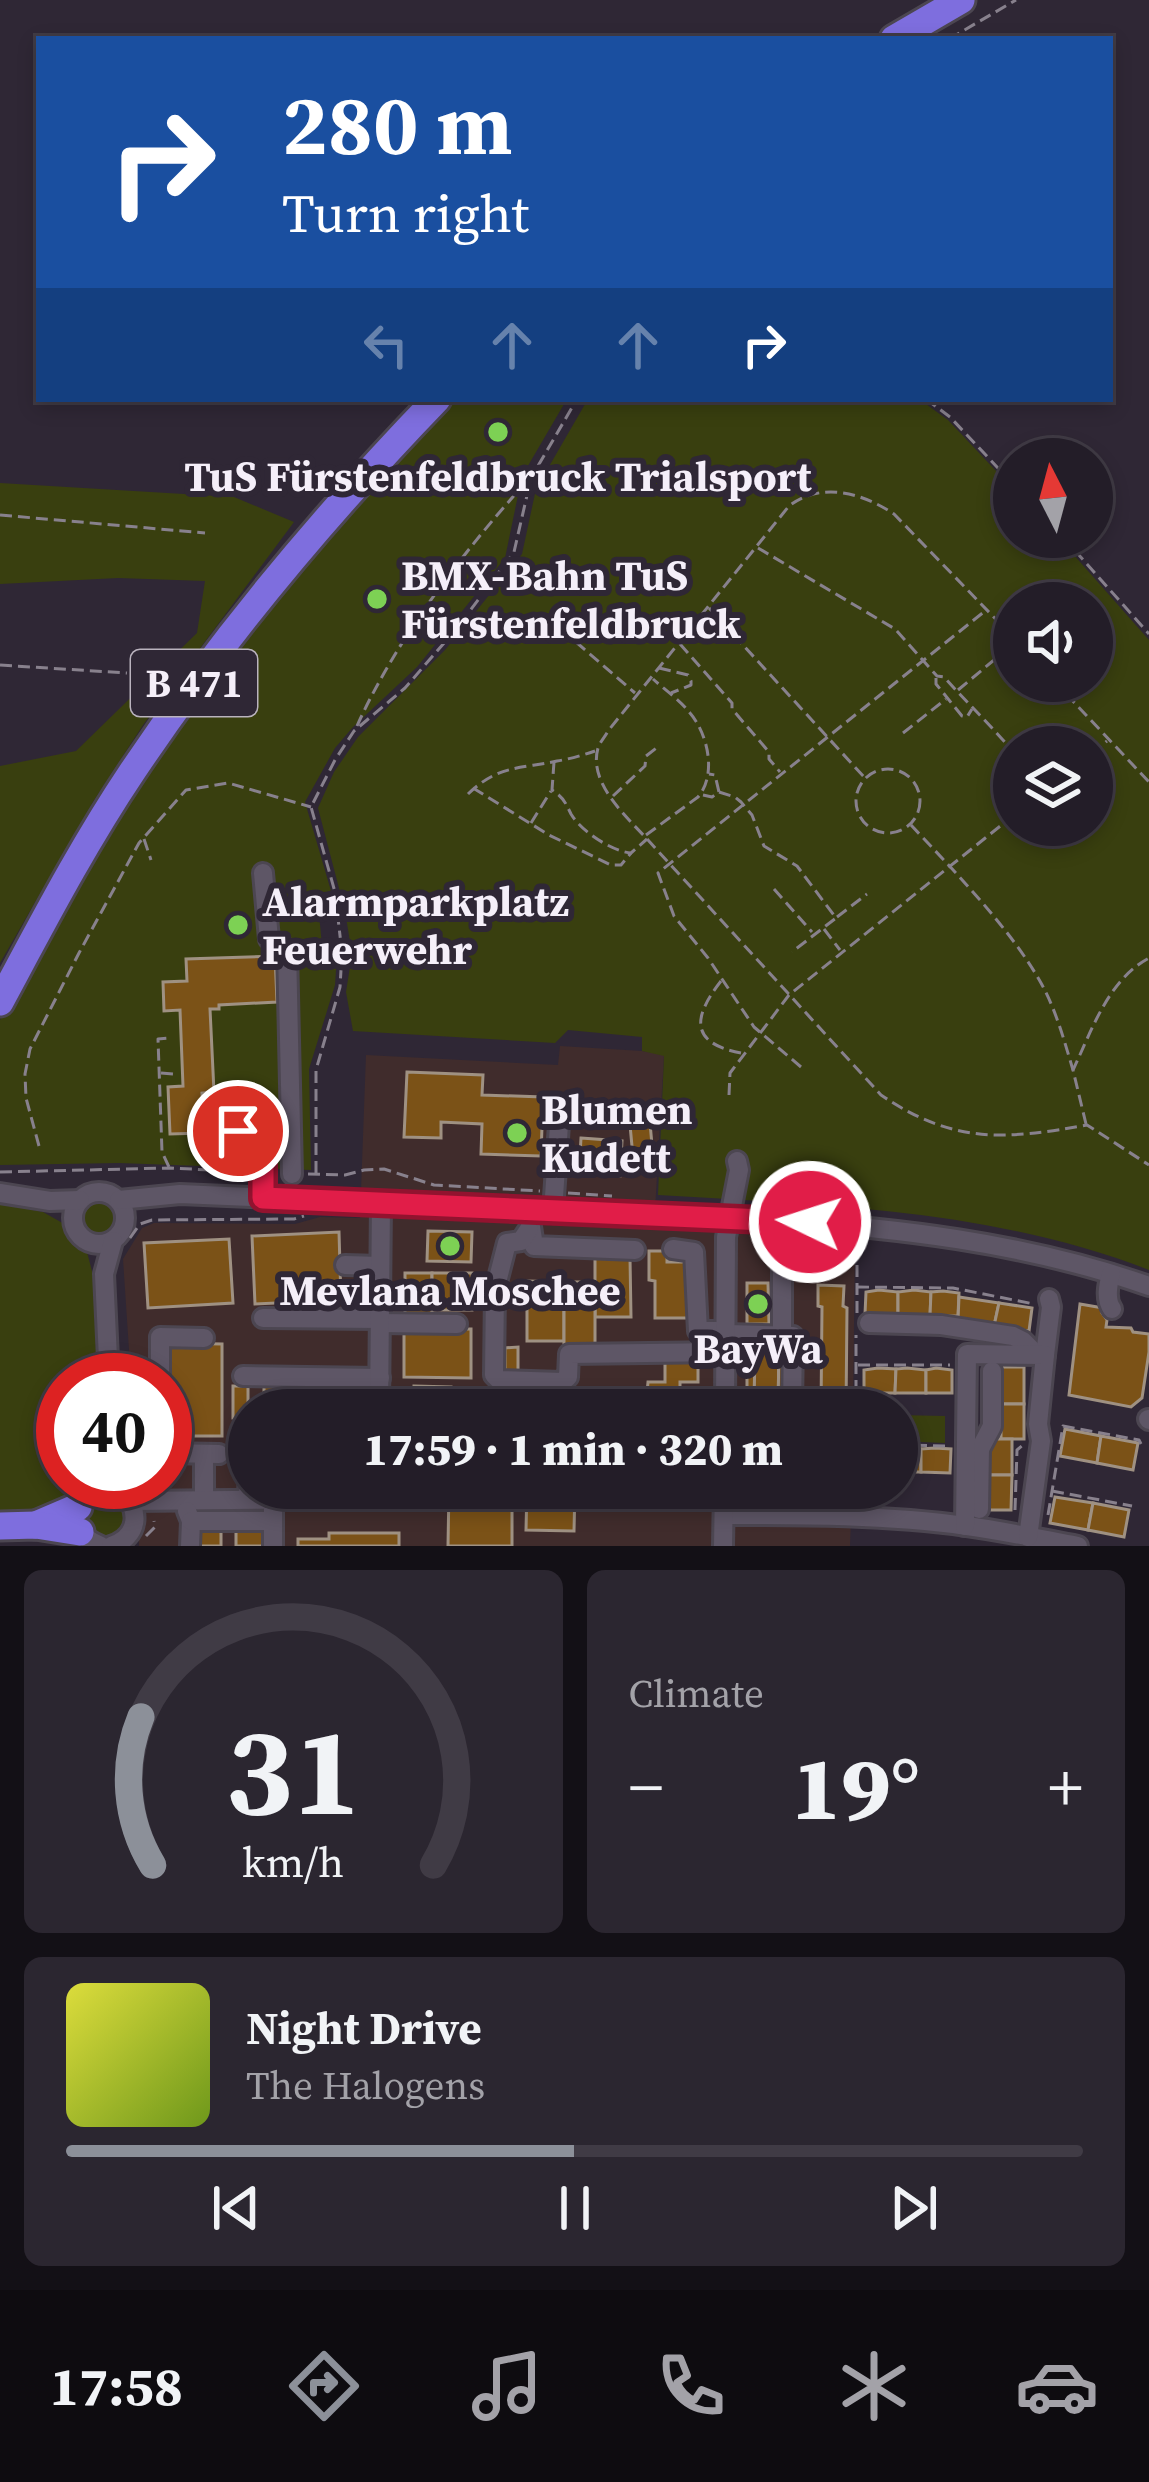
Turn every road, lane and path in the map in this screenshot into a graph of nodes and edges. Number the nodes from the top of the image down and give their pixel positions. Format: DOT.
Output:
graph roads {
  1 [pos="961,0"];
  2 [pos="1016,0"];
  3 [pos="900,36"];
  4 [pos="954,36"];
  5 [pos="433,402"];
  6 [pos="576,402"];
  7 [pos="930,402"];
  8 [pos="993,463"];
  9 [pos="530,478"];
  10 [pos="0,515"];
  11 [pos="205,532"];
  12 [pos="756,548"];
  13 [pos="1082,558"];
  14 [pos="708,607"];
  15 [pos="987,609"];
  16 [pos="993,615"];
  17 [pos="1149,634"];
  18 [pos="576,642"];
  19 [pos="679,642"];
  20 [pos="924,660"];
  21 [pos="993,661"];
  22 [pos="0,665"];
  23 [pos="658,668"];
  24 [pos="127,673"];
  25 [pos="937,676"];
  26 [pos="651,677"];
  27 [pos="956,691"];
  28 [pos="636,694"];
  29 [pos="669,694"];
  30 [pos="947,698"];
  31 [pos="1074,702"];
  32 [pos="972,709"];
  33 [pos="1096,726"];
  34 [pos="993,729"];
  35 [pos="354,731"];
  36 [pos="903,733"];
  37 [pos="829,736"];
  38 [pos="1113,744"];
  39 [pos="659,746"];
  40 [pos="597,751"];
  41 [pos="554,762"];
  42 [pos="709,774"];
  43 [pos="782,774"];
  44 [pos="865,778"];
  45 [pos="1149,782"];
  46 [pos="473,788"];
  47 [pos="552,790"];
  48 [pos="719,793"];
  49 [pos="467,794"];
  50 [pos="701,794"];
  51 [pos="611,799"];
  52 [pos="744,805"];
  53 [pos="311,807"];
  54 [pos="531,823"];
  55 [pos="911,825"];
  56 [pos="993,832"];
  57 [pos="143,837"];
  58 [pos="645,838"];
  59 [pos="631,853"];
  60 [pos="151,860"];
  61 [pos="669,863"];
  62 [pos="950,866"];
  63 [pos="263,872"];
  64 [pos="774,889"];
  65 [pos="867,894"];
  66 [pos="836,918"];
  67 [pos="823,928"];
  68 [pos="814,935"];
  69 [pos="792,952"];
  70 [pos="842,952"];
  71 [pos="1149,958"];
  72 [pos="722,979"];
  73 [pos="789,994"];
  74 [pos="0,1001"];
  75 [pos="760,1034"];
  76 [pos="170,1038"];
  77 [pos="744,1053"];
  78 [pos="801,1066"];
  79 [pos="1073,1070"];
  80 [pos="159,1073"];
  81 [pos="173,1074"];
  82 [pos="729,1095"];
  83 [pos="560,1110"];
  84 [pos="1087,1126"];
  85 [pos="238,1131"];
  86 [pos="39,1146"];
  87 [pos="737,1161"];
  88 [pos="1149,1165"];
  89 [pos="170,1168"];
  90 [pos="0,1172"];
  91 [pos="264,1173"];
  92 [pos="292,1174"];
  93 [pos="345,1174"];
  94 [pos="345,1182"];
  95 [pos="0,1193"];
  96 [pos="625,1196"];
  97 [pos="263,1198"];
  98 [pos="80,1200"];
  99 [pos="50,1201"];
  100 [pos="554,1201"];
  101 [pos="381,1202"];
  102 [pos="122,1210"];
  103 [pos="307,1216"];
  104 [pos="731,1218"];
  105 [pos="530,1219"];
  106 [pos="72,1220"];
  107 [pos="120,1242"];
  108 [pos="90,1243"];
  109 [pos="673,1249"];
  110 [pos="635,1250"];
  111 [pos="345,1265"];
  112 [pos="380,1266"];
  113 [pos="782,1268"];
  114 [pos="104,1274"];
  115 [pos="1111,1274"];
  116 [pos="1149,1286"];
  117 [pos="857,1287"];
  118 [pos="1050,1303"];
  119 [pos="1112,1309"];
  120 [pos="263,1318"];
  121 [pos="380,1321"];
  122 [pos="869,1323"];
  123 [pos="457,1324"];
  124 [pos="782,1336"];
  125 [pos="204,1338"];
  126 [pos="727,1339"];
  127 [pos="108,1353"];
  128 [pos="160,1353"];
  129 [pos="967,1354"];
  130 [pos="1041,1355"];
  131 [pos="856,1365"];
  132 [pos="992,1370"];
  133 [pos="243,1376"];
  134 [pos="380,1378"];
  135 [pos="380,1389"];
  136 [pos="726,1389"];
  137 [pos="793,1389"];
  138 [pos="1028,1441"];
  139 [pos="1141,1444"];
  140 [pos="918,1445"];
  141 [pos="966,1446"];
  142 [pos="192,1454"];
  143 [pos="1052,1491"];
  144 [pos="228,1498"];
  145 [pos="204,1499"];
  146 [pos="192,1500"];
  147 [pos="975,1504"];
  148 [pos="1132,1506"];
  149 [pos="132,1509"];
  150 [pos="167,1509"];
  151 [pos="187,1509"];
  152 [pos="276,1509"];
  153 [pos="724,1509"];
  154 [pos="792,1509"];
  155 [pos="724,1515"];
  156 [pos="792,1515"];
  157 [pos="191,1521"];
  158 [pos="273,1521"];
  159 [pos="135,1524"];
  160 [pos="0,1526"];
  161 [pos="965,1526"];
  162 [pos="98,1529"];
  163 [pos="1029,1534"];
  164 [pos="190,1546"];
  165 [pos="273,1546"];
  166 [pos="723,1546"];
  167 [pos="1078,1546"];
  1 -- 3 [label="highway"];
  2 -- 4 [label="path"];
  5 -- 74 [label="highway, B 471"];
  6 -- 9 [label="path"];
  7 -- 8 [label="path"];
  9 -- 35 [label="path"];
  9 -- 35 [label="path"];
  10 -- 11 [label="path"];
  12 -- 14 [label="path"];
  12 -- 15 [label="path"];
  12 -- 20 [label="path"];
  13 -- 17 [label="path"];
  14 -- 19 [label="path"];
  14 -- 37 [label="path"];
  15 -- 16 [label="path"];
  15 -- 20 [label="path"];
  18 -- 28 [label="path"];
  19 -- 23 [label="path"];
  19 -- 43 [label="path"];
  20 -- 25 [label="path"];
  20 -- 37 [label="path"];
  21 -- 27 [label="path"];
  22 -- 24 [label="path"];
  23 -- 26 [label="path"];
  23 -- 29 [label="path"];
  25 -- 27 [label="path"];
  25 -- 30 [label="path"];
  26 -- 28 [label="path"];
  26 -- 29 [label="path"];
  27 -- 32 [label="path"];
  28 -- 40 [label="path"];
  29 -- 42 [label="path"];
  30 -- 32 [label="path"];
  30 -- 36 [label="path"];
  31 -- 33 [label="path"];
  32 -- 34 [label="path"];
  35 -- 53 [label="path"];
  37 -- 43 [label="path"];
  37 -- 44 [label="path"];
  38 -- 45 [label="path"];
  39 -- 51 [label="path"];
  40 -- 41 [label="path"];
  40 -- 51 [label="path"];
  41 -- 46 [label="path"];
  41 -- 47 [label="path"];
  42 -- 48 [label="path"];
  42 -- 50 [label="path"];
  43 -- 52 [label="path"];
  44 -- 55 [label="path"];
  44 -- 55 [label="path"];
  46 -- 49 [label="path"];
  46 -- 54 [label="path"];
  47 -- 54 [label="path"];
  47 -- 59 [label="path"];
  48 -- 50 [label="path"];
  48 -- 52 [label="path"];
  50 -- 58 [label="path"];
  51 -- 58 [label="path"];
  52 -- 61 [label="path"];
  52 -- 66 [label="path"];
  53 -- 57 [label="path"];
  53 -- 93 [label="path"];
  54 -- 59 [label="path"];
  55 -- 62 [label="path"];
  56 -- 62 [label="path"];
  57 -- 60 [label="path"];
  57 -- 86 [label="path"];
  58 -- 59 [label="path"];
  58 -- 61 [label="path"];
  61 -- 72 [label="path"];
  61 -- 73 [label="path"];
  62 -- 70 [label="path"];
  62 -- 79 [label="path"];
  63 -- 92 [label="street"];
  64 -- 68 [label="path"];
  65 -- 66 [label="path"];
  66 -- 67 [label="path"];
  67 -- 68 [label="path"];
  67 -- 70 [label="path"];
  68 -- 69 [label="path"];
  70 -- 73 [label="path"];
  71 -- 79 [label="path"];
  72 -- 75 [label="path"];
  72 -- 77 [label="path"];
  73 -- 75 [label="path"];
  73 -- 84 [label="path"];
  75 -- 77 [label="path"];
  75 -- 78 [label="path"];
  76 -- 80 [label="path"];
  77 -- 82 [label="path"];
  79 -- 84 [label="path"];
  80 -- 81 [label="path"];
  80 -- 89 [label="path"];
  83 -- 100 [label="street"];
  84 -- 88 [label="path"];
  85 -- 91 [label="street"];
  87 -- 104 [label="street"];
  89 -- 90 [label="path"];
  89 -- 91 [label="path"];
  91 -- 97 [label="street"];
  93 -- 94 [label="path"];
  93 -- 100 [label="path"];
  95 -- 99 [label="street"];
  96 -- 100 [label="path"];
  97 -- 101 [label="street"];
  97 -- 102 [label="street"];
  98 -- 99 [label="street"];
  98 -- 102 [label="street"];
  98 -- 106 [label="street"];
  99 -- 106 [label="street"];
  100 -- 104 [label="street"];
  100 -- 105 [label="street"];
  101 -- 105 [label="street"];
  101 -- 112 [label="street"];
  102 -- 107 [label="street"];
  103 -- 107 [label="path"];
  104 -- 115 [label="street"];
  104 -- 126 [label="street"];
  105 -- 110 [label="street"];
  105 -- 126 [label="street"];
  106 -- 108 [label="street"];
  107 -- 108 [label="street"];
  107 -- 114 [label="street"];
  108 -- 114 [label="street"];
  109 -- 126 [label="street"];
  111 -- 112 [label="street"];
  112 -- 121 [label="street"];
  113 -- 124 [label="street"];
  114 -- 127 [label="street"];
  115 -- 116 [label="street"];
  115 -- 119 [label="street"];
  117 -- 118 [label="path"];
  118 -- 130 [label="street"];
  120 -- 121 [label="street"];
  121 -- 123 [label="street"];
  121 -- 134 [label="street"];
  122 -- 130 [label="street"];
  124 -- 126 [label="street"];
  124 -- 137 [label="street"];
  125 -- 128 [label="street"];
  126 -- 136 [label="street"];
  129 -- 130 [label="street"];
  129 -- 131 [label="path"];
  129 -- 141 [label="street"];
  130 -- 163 [label="street"];
  132 -- 147 [label="street"];
  133 -- 134 [label="street"];
  134 -- 135 [label="street"];
  138 -- 163 [label="path"];
  139 -- 143 [label="path"];
  140 -- 141 [label="path"];
  141 -- 147 [label="street"];
  142 -- 145 [label="street"];
  143 -- 148 [label="path"];
  143 -- 163 [label="path"];
  144 -- 145 [label="street"];
  145 -- 146 [label="street"];
  147 -- 161 [label="street"];
  149 -- 159 [label="street"];
  150 -- 159 [label="street"];
  151 -- 157 [label="street"];
  152 -- 158 [label="street"];
  153 -- 155 [label="street"];
  154 -- 156 [label="street"];
  155 -- 156 [label="street"];
  155 -- 166 [label="street"];
  156 -- 161 [label="street"];
  157 -- 158 [label="street"];
  157 -- 164 [label="street"];
  158 -- 165 [label="street"];
  159 -- 162 [label="street"];
  160 -- 162 [label="highway"];
  161 -- 163 [label="street"];
  163 -- 167 [label="street"];
}
